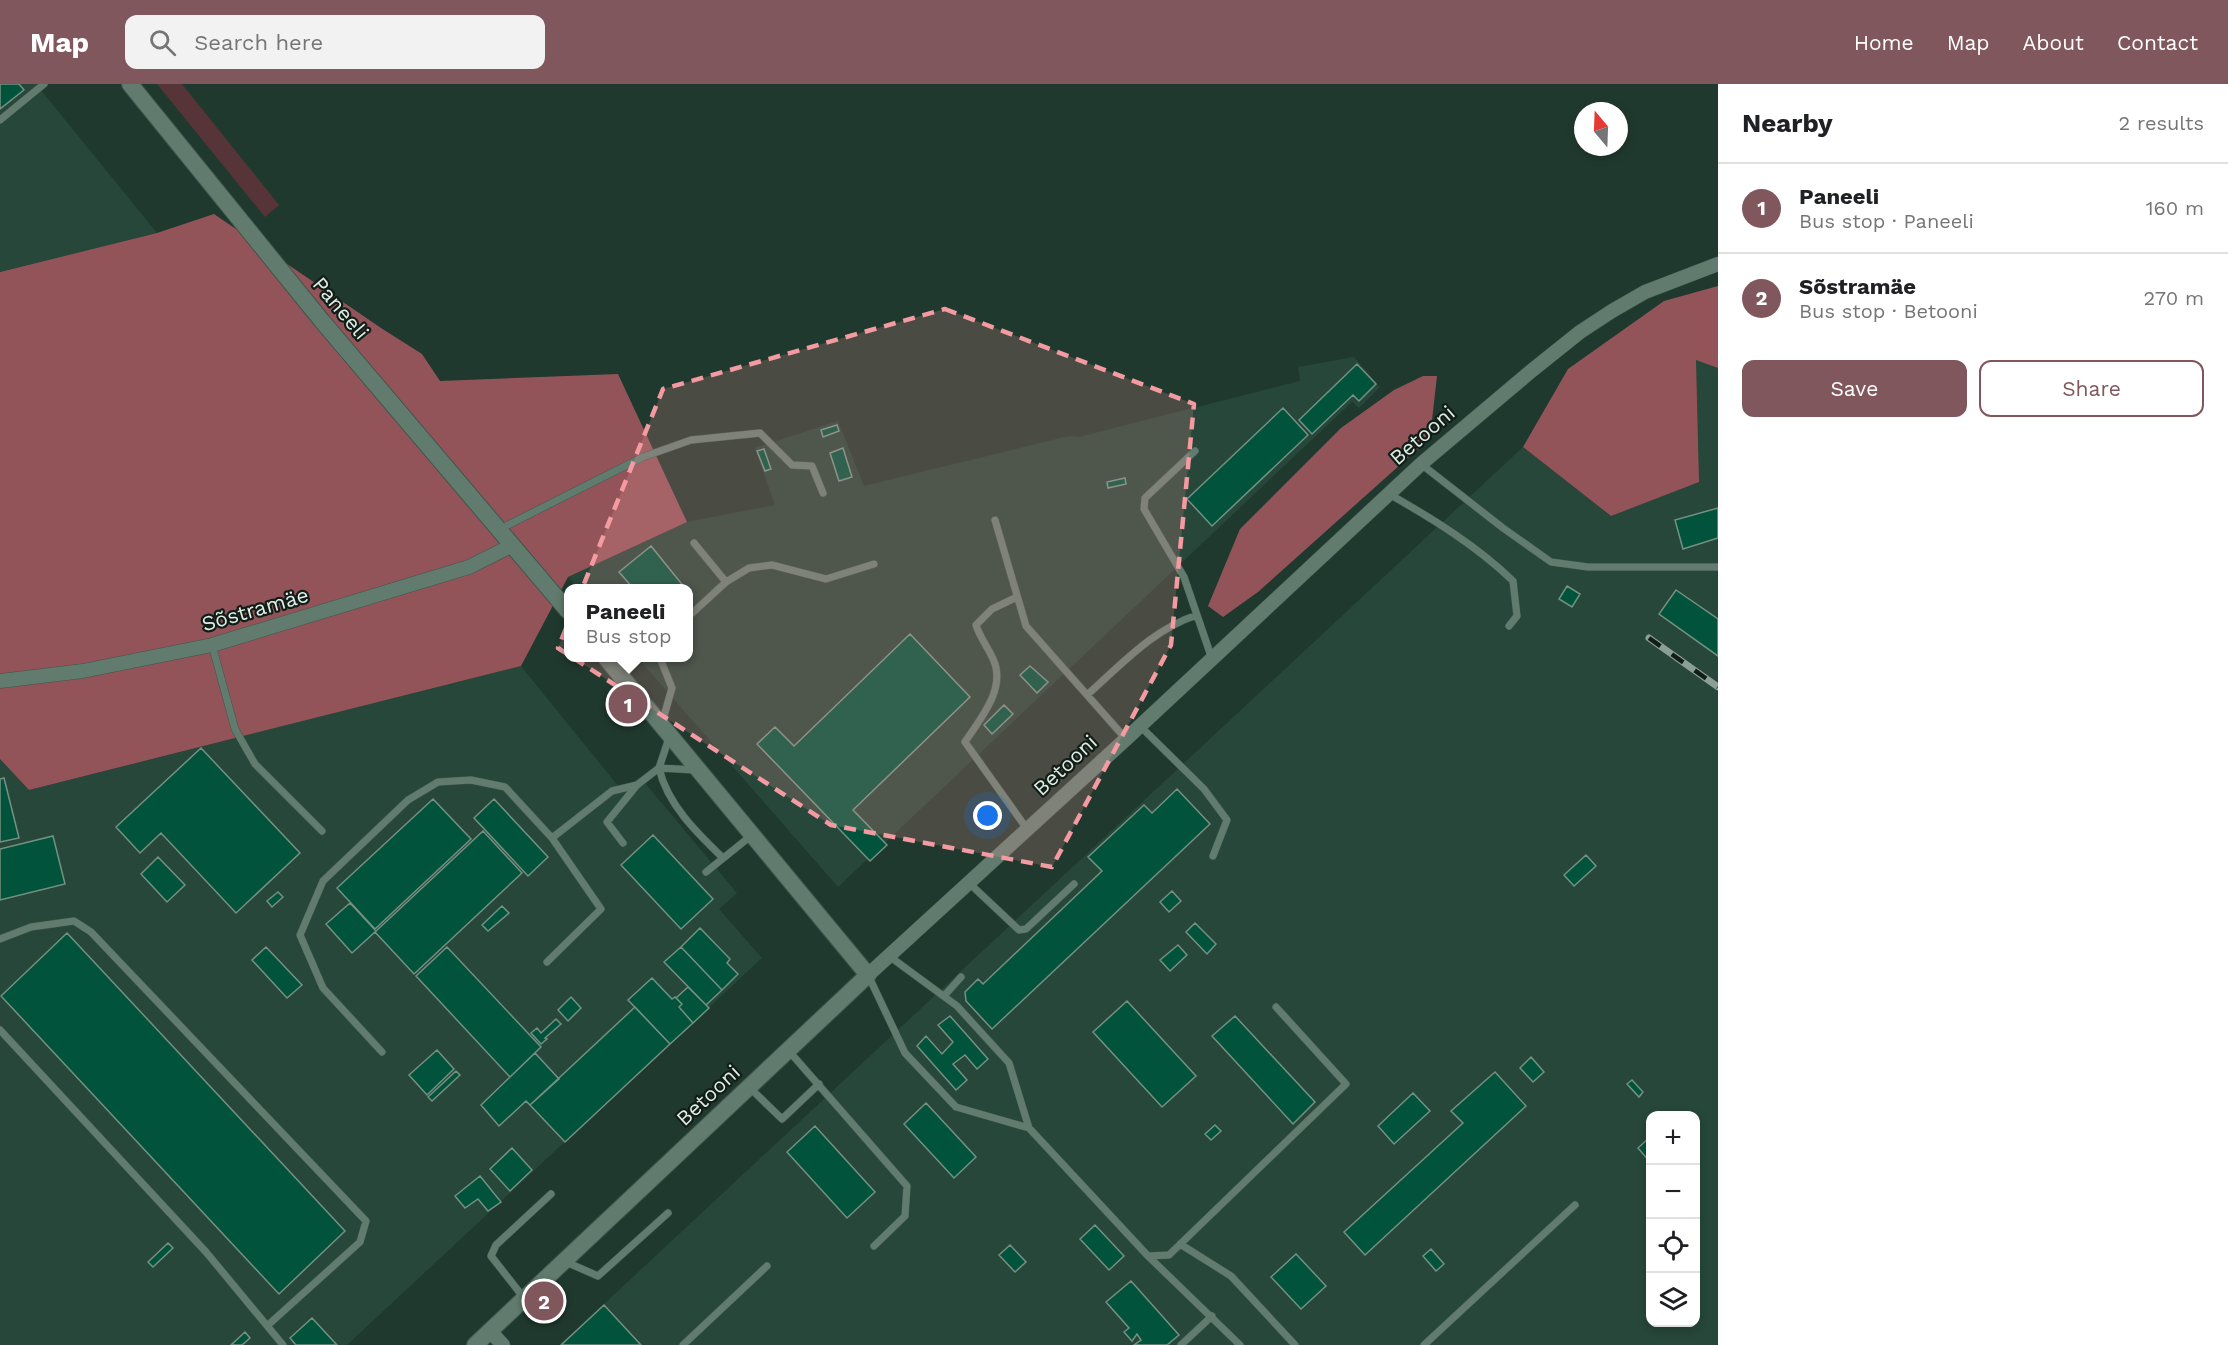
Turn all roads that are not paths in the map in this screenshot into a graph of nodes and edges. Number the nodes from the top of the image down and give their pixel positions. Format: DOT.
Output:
graph roads {
  1 [pos="44,84"];
  2 [pos="130,84"];
  3 [pos="0,120"];
  4 [pos="1718,264"];
  5 [pos="1196,451"];
  6 [pos="1421,464"];
  7 [pos="823,493"];
  8 [pos="1389,494"];
  9 [pos="995,520"];
  10 [pos="500,529"];
  11 [pos="694,543"];
  12 [pos="513,545"];
  13 [pos="874,564"];
  14 [pos="1718,567"];
  15 [pos="726,582"];
  16 [pos="1017,597"];
  17 [pos="564,606"];
  18 [pos="693,612"];
  19 [pos="1197,615"];
  20 [pos="1509,626"];
  21 [pos="212,645"];
  22 [pos="1212,658"];
  23 [pos="610,662"];
  24 [pos="662,662"];
  25 [pos="0,681"];
  26 [pos="1087,695"];
  27 [pos="1140,726"];
  28 [pos="666,730"];
  29 [pos="1126,739"];
  30 [pos="659,768"];
  31 [pos="699,771"];
  32 [pos="638,785"];
  33 [pos="1027,830"];
  34 [pos="322,831"];
  35 [pos="752,835"];
  36 [pos="552,837"];
  37 [pos="623,843"];
  38 [pos="1213,856"];
  39 [pos="723,858"];
  40 [pos="706,872"];
  41 [pos="969,883"];
  42 [pos="1074,884"];
  43 [pos="0,939"];
  44 [pos="889,956"];
  45 [pos="547,962"];
  46 [pos="868,975"];
  47 [pos="961,977"];
  48 [pos="944,996"];
  49 [pos="1276,1007"];
  50 [pos="0,1030"];
  51 [pos="789,1050"];
  52 [pos="382,1052"];
  53 [pos="819,1084"];
  54 [pos="749,1087"];
  55 [pos="1029,1128"];
  56 [pos="551,1194"];
  57 [pos="1575,1205"];
  58 [pos="668,1213"];
  59 [pos="1180,1244"];
  60 [pos="874,1246"];
  61 [pos="1148,1257"];
  62 [pos="564,1260"];
  63 [pos="767,1266"];
  64 [pos="524,1298"];
  65 [pos="1212,1316"];
  66 [pos="267,1326"];
  67 [pos="490,1331"];
  68 [pos="283,1345"];
  69 [pos="475,1345"];
  70 [pos="503,1345"];
  71 [pos="683,1345"];
  72 [pos="1181,1345"];
  73 [pos="1240,1345"];
  74 [pos="1295,1345"];
  75 [pos="1424,1345"];
  1 -- 3 [label="lane"];
  2 -- 10 [label="street, Paneeli"];
  4 -- 6 [label="street, Betooni"];
  5 -- 19 [label="lane"];
  6 -- 8 [label="street, Betooni"];
  6 -- 14 [label="lane"];
  7 -- 10 [label="lane"];
  8 -- 20 [label="lane"];
  8 -- 22 [label="street, Betooni"];
  9 -- 16 [label="lane"];
  10 -- 12 [label="street, Paneeli"];
  11 -- 15 [label="lane"];
  12 -- 17 [label="street, Paneeli"];
  12 -- 21 [label="street, Sõstramäe"];
  13 -- 15 [label="lane"];
  15 -- 18 [label="lane"];
  16 -- 26 [label="lane"];
  16 -- 33 [label="lane"];
  19 -- 22 [label="lane"];
  19 -- 26 [label="lane"];
  21 -- 25 [label="street, Sõstramäe"];
  21 -- 34 [label="lane"];
  22 -- 27 [label="street, Betooni"];
  23 -- 28 [label="street"];
  24 -- 28 [label="lane"];
  26 -- 29 [label="lane"];
  27 -- 29 [label="street, Betooni"];
  27 -- 38 [label="lane"];
  28 -- 30 [label="lane"];
  28 -- 31 [label="street"];
  29 -- 33 [label="street, Betooni"];
  30 -- 31 [label="lane"];
  30 -- 32 [label="lane"];
  30 -- 39 [label="lane"];
  31 -- 35 [label="street"];
  32 -- 36 [label="lane"];
  32 -- 37 [label="lane"];
  33 -- 41 [label="street, Betooni"];
  35 -- 39 [label="lane"];
  35 -- 46 [label="street"];
  36 -- 45 [label="lane"];
  36 -- 52 [label="lane"];
  39 -- 40 [label="lane"];
  41 -- 42 [label="lane"];
  41 -- 44 [label="street, Betooni"];
  43 -- 66 [label="lane"];
  44 -- 46 [label="street, Betooni"];
  44 -- 48 [label="lane"];
  46 -- 51 [label="street, Betooni"];
  46 -- 55 [label="lane"];
  47 -- 48 [label="lane"];
  48 -- 55 [label="lane"];
  49 -- 59 [label="lane"];
  50 -- 66 [label="lane"];
  51 -- 53 [label="lane"];
  51 -- 54 [label="street, Betooni"];
  53 -- 54 [label="lane"];
  53 -- 60 [label="lane"];
  54 -- 62 [label="street, Betooni"];
  55 -- 61 [label="lane"];
  56 -- 64 [label="lane"];
  57 -- 75 [label="lane"];
  58 -- 62 [label="lane"];
  59 -- 61 [label="lane"];
  59 -- 74 [label="lane"];
  61 -- 65 [label="lane"];
  62 -- 64 [label="street, Betooni"];
  63 -- 71 [label="lane"];
  64 -- 67 [label="street, Betooni"];
  65 -- 72 [label="lane"];
  65 -- 73 [label="lane"];
  66 -- 68 [label="lane"];
  67 -- 69 [label="street, Betooni"];
  67 -- 70 [label="street"];
}
